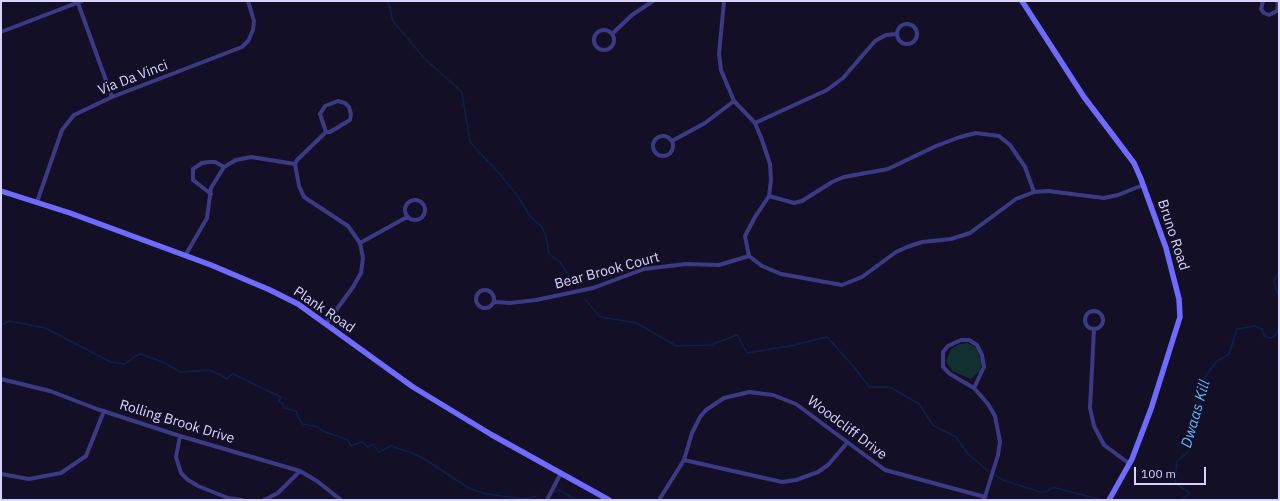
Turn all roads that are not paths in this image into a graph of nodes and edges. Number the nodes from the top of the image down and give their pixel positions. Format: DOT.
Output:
graph roads {
  1 [pos="248,1"];
  2 [pos="653,1"];
  3 [pos="724,1"];
  4 [pos="1022,1"];
  5 [pos="1262,1"];
  6 [pos="1277,1"];
  7 [pos="80,2"];
  8 [pos="1,32"];
  9 [pos="612,34"];
  10 [pos="897,34"];
  11 [pos="112,97"];
  12 [pos="734,101"];
  13 [pos="755,124"];
  14 [pos="326,132"];
  15 [pos="672,141"];
  16 [pos="295,164"];
  17 [pos="224,167"];
  18 [pos="1144,186"];
  19 [pos="1,191"];
  20 [pos="1034,192"];
  21 [pos="211,194"];
  22 [pos="769,196"];
  23 [pos="37,202"];
  24 [pos="407,217"];
  25 [pos="360,243"];
  26 [pos="185,256"];
  27 [pos="749,256"];
  28 [pos="494,302"];
  29 [pos="326,324"];
  30 [pos="1094,329"];
  31 [pos="1,379"];
  32 [pos="974,388"];
  33 [pos="104,411"];
  34 [pos="180,436"];
  35 [pos="848,443"];
  36 [pos="684,460"];
  37 [pos="1130,464"];
  38 [pos="300,471"];
  39 [pos="561,473"];
  40 [pos="1,474"];
  41 [pos="985,498"];
  42 [pos="242,500"];
  43 [pos="264,500"];
  44 [pos="341,500"];
  45 [pos="547,500"];
  46 [pos="609,500"];
  47 [pos="659,500"];
  48 [pos="1109,500"];
  1 -- 11 [label="street, Via Da Vinci"];
  2 -- 9 [label="street"];
  3 -- 12 [label="street"];
  4 -- 18 [label="street, Bruno Road"];
  5 -- 6 [label="street"];
  7 -- 8 [label="street"];
  7 -- 11 [label="street"];
  9 -- 9 [label="street"];
  10 -- 10 [label="street"];
  10 -- 13 [label="street"];
  11 -- 23 [label="street, Via Da Vinci"];
  12 -- 13 [label="street"];
  12 -- 15 [label="street"];
  13 -- 22 [label="street"];
  14 -- 14 [label="street"];
  14 -- 16 [label="street"];
  15 -- 15 [label="street"];
  16 -- 17 [label="street"];
  16 -- 25 [label="street"];
  17 -- 21 [label="street"];
  17 -- 21 [label="street"];
  18 -- 20 [label="street"];
  18 -- 37 [label="street, Bruno Road"];
  19 -- 23 [label="street, Plank Road"];
  20 -- 22 [label="street"];
  20 -- 27 [label="street"];
  21 -- 26 [label="street"];
  22 -- 27 [label="street"];
  23 -- 26 [label="street, Plank Road"];
  24 -- 24 [label="street"];
  24 -- 25 [label="street"];
  25 -- 29 [label="street"];
  26 -- 29 [label="street, Plank Road"];
  27 -- 28 [label="street, Bear Brook Court"];
  28 -- 28 [label="street, Bear Brook Court"];
  29 -- 39 [label="street, Plank Road"];
  30 -- 30 [label="street"];
  30 -- 37 [label="street"];
  31 -- 33 [label="street, Rolling Brook Drive"];
  32 -- 32 [label="street"];
  32 -- 41 [label="street"];
  33 -- 34 [label="street, Rolling Brook Drive"];
  33 -- 40 [label="street"];
  34 -- 38 [label="street, Rolling Brook Drive"];
  34 -- 42 [label="street"];
  35 -- 36 [label="street"];
  35 -- 36 [label="street, Woodcliff Drive"];
  35 -- 41 [label="street, Woodcliff Drive"];
  36 -- 47 [label="street, Woodcliff Drive"];
  37 -- 48 [label="street, Bruno Road"];
  38 -- 43 [label="street"];
  38 -- 44 [label="street, Rolling Brook Drive"];
  39 -- 45 [label="street"];
  39 -- 46 [label="street, Plank Road"];
}
